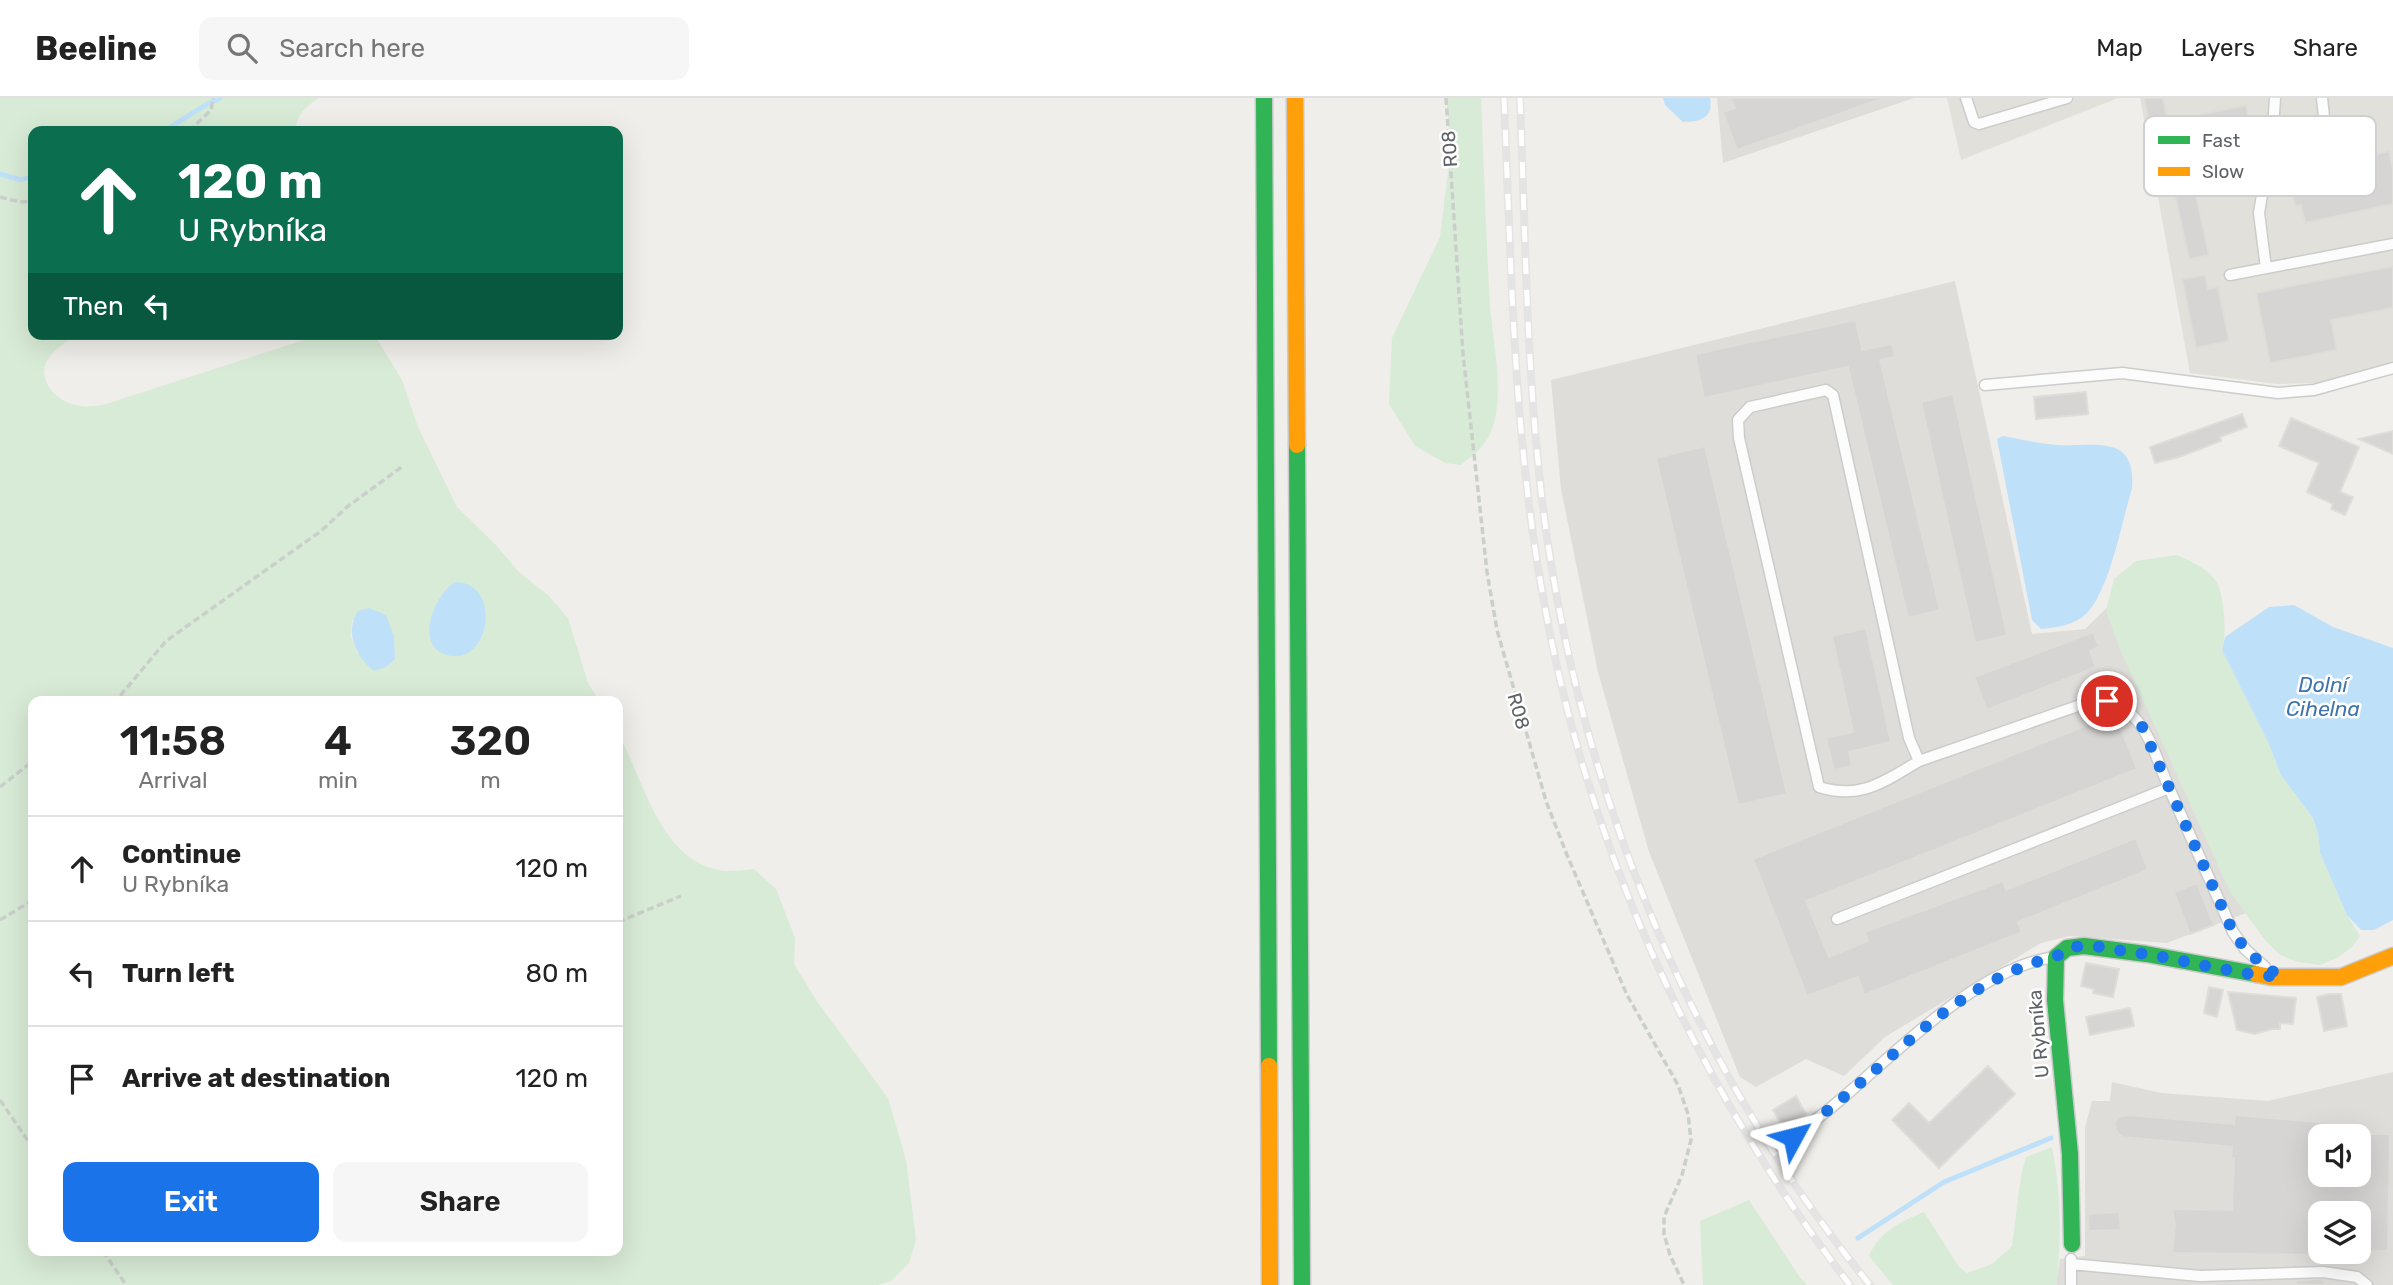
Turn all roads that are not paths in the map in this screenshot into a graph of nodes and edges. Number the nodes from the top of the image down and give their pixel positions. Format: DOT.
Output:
graph roads {
  1 [pos="1264,98"];
  2 [pos="1295,98"];
  3 [pos="1966,98"];
  4 [pos="2067,98"];
  5 [pos="2275,98"];
  6 [pos="2322,98"];
  7 [pos="2274,116"];
  8 [pos="2325,116"];
  9 [pos="2262,196"];
  10 [pos="2393,244"];
  11 [pos="2266,268"];
  12 [pos="2230,275"];
  13 [pos="2393,368"];
  14 [pos="1985,385"];
  15 [pos="1919,761"];
  16 [pos="2169,788"];
  17 [pos="1837,919"];
  18 [pos="2393,956"];
  19 [pos="2056,957"];
  20 [pos="2281,977"];
  21 [pos="1793,1137"];
  22 [pos="2072,1244"];
  23 [pos="2071,1264"];
  24 [pos="1270,1285"];
  25 [pos="1302,1285"];
  26 [pos="2071,1285"];
  27 [pos="2367,1285"];
  1 -- 24 [label="main road"];
  2 -- 25 [label="main road"];
  3 -- 4 [label="lane"];
  5 -- 7 [label="lane"];
  6 -- 8 [label="lane"];
  9 -- 11 [label="lane"];
  10 -- 11 [label="lane"];
  11 -- 12 [label="lane"];
  13 -- 14 [label="lane"];
  15 -- 15 [label="lane"];
  15 -- 16 [label="lane"];
  16 -- 17 [label="lane"];
  16 -- 20 [label="lane"];
  18 -- 20 [label="main road"];
  19 -- 20 [label="main road"];
  19 -- 21 [label="lane"];
  19 -- 22 [label="main road, U Rybníka"];
  22 -- 23 [label="lane"];
  23 -- 26 [label="lane"];
  23 -- 27 [label="lane"];
}
